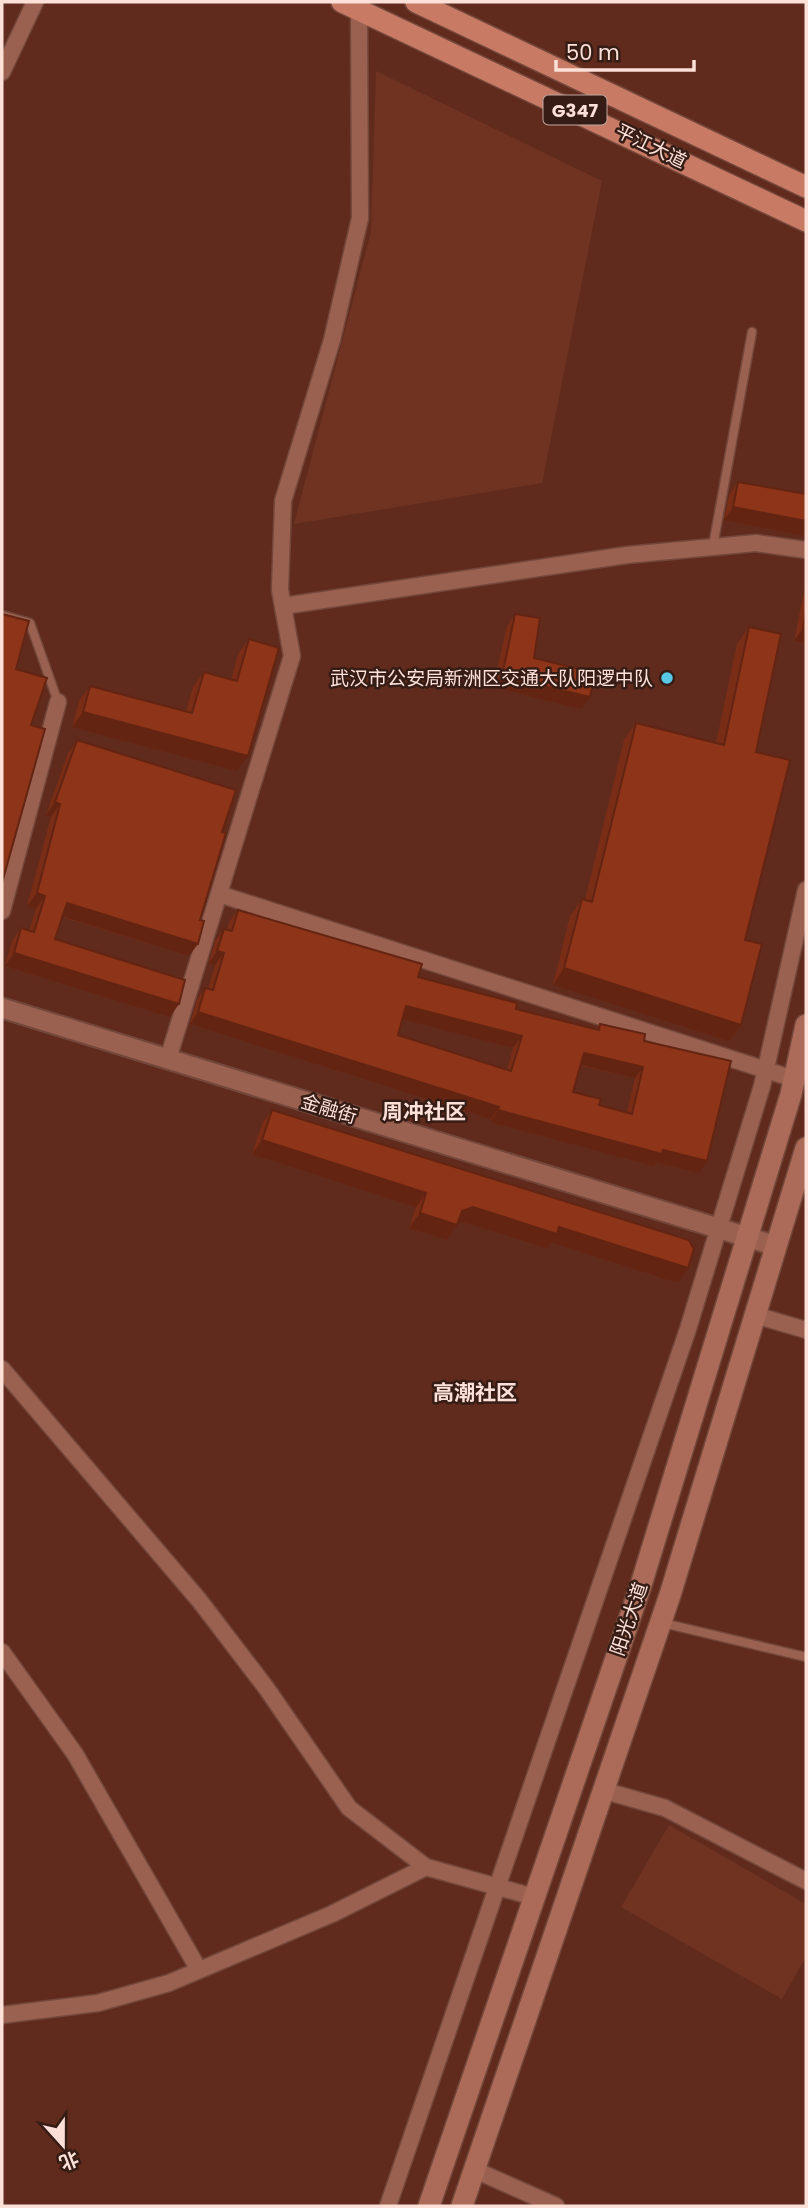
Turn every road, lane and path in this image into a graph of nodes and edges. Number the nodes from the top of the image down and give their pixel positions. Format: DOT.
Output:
graph roads {
  1 [pos="35,2"];
  2 [pos="416,2"];
  3 [pos="351,6"];
  4 [pos="2,72"];
  5 [pos="806,187"];
  6 [pos="806,221"];
  7 [pos="752,332"];
  8 [pos="713,547"];
  9 [pos="806,551"];
  10 [pos="283,606"];
  11 [pos="2,615"];
  12 [pos="58,702"];
  13 [pos="806,890"];
  14 [pos="219,894"];
  15 [pos="2,911"];
  16 [pos="2,1008"];
  17 [pos="806,1025"];
  18 [pos="168,1059"];
  19 [pos="766,1070"];
  20 [pos="794,1079"];
  21 [pos="806,1148"];
  22 [pos="719,1228"];
  23 [pos="747,1237"];
  24 [pos="776,1246"];
  25 [pos="755,1315"];
  26 [pos="806,1330"];
  27 [pos="2,1368"];
  28 [pos="660,1622"];
  29 [pos="2,1652"];
  30 [pos="806,1657"];
  31 [pos="602,1790"];
  32 [pos="426,1867"];
  33 [pos="806,1881"];
  34 [pos="496,1887"];
  35 [pos="534,1897"];
  36 [pos="199,1970"];
  37 [pos="2,2015"];
  38 [pos="475,2170"];
  39 [pos="388,2206"];
  40 [pos="429,2206"];
  41 [pos="462,2206"];
  42 [pos="556,2206"];
  1 -- 4 [label="street"];
  2 -- 5 [label="highway, 平江大道 / G347"];
  3 -- 6 [label="highway, 平江大道 / G347"];
  3 -- 10 [label="street"];
  7 -- 8 [label="lane"];
  8 -- 9 [label="street"];
  8 -- 10 [label="street"];
  10 -- 14 [label="street"];
  11 -- 12 [label="lane"];
  12 -- 15 [label="street"];
  13 -- 19 [label="street"];
  14 -- 18 [label="street"];
  14 -- 19 [label="street"];
  16 -- 18 [label="street, 金融街"];
  17 -- 20 [label="main road, 阳光大道"];
  18 -- 22 [label="street, 金融街"];
  19 -- 20 [label="street"];
  19 -- 22 [label="street"];
  20 -- 23 [label="main road, 阳光大道"];
  21 -- 24 [label="main road, 阳光大道"];
  22 -- 23 [label="street, 金融街"];
  22 -- 34 [label="street"];
  23 -- 24 [label="street, 金融街"];
  23 -- 35 [label="main road, 阳光大道"];
  24 -- 25 [label="main road, 阳光大道"];
  25 -- 26 [label="street"];
  25 -- 28 [label="main road, 阳光大道"];
  27 -- 32 [label="street"];
  28 -- 30 [label="lane"];
  28 -- 31 [label="main road, 阳光大道"];
  29 -- 36 [label="street"];
  31 -- 33 [label="street"];
  31 -- 38 [label="main road, 阳光大道"];
  32 -- 34 [label="street"];
  32 -- 36 [label="street"];
  34 -- 35 [label="street"];
  34 -- 39 [label="street"];
  35 -- 40 [label="main road, 阳光大道"];
  36 -- 37 [label="street"];
  38 -- 41 [label="main road, 阳光大道"];
  38 -- 42 [label="street"];
}
